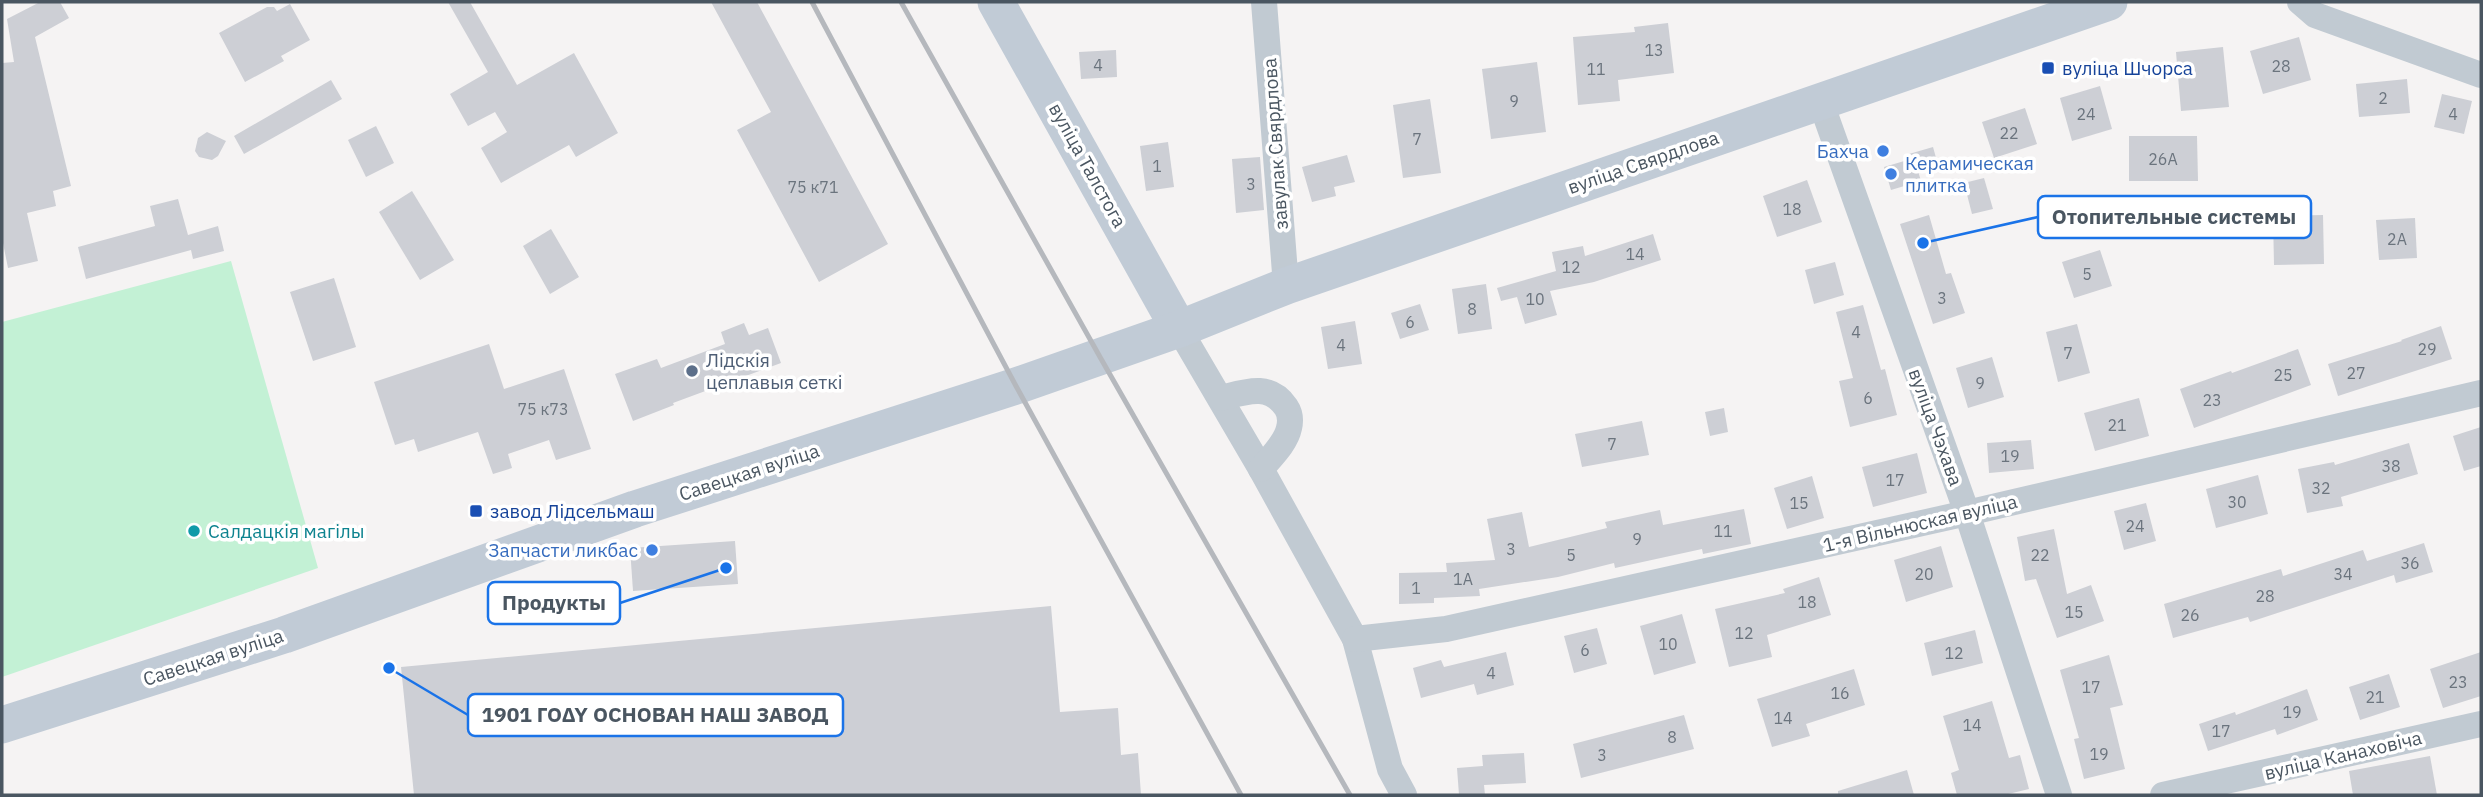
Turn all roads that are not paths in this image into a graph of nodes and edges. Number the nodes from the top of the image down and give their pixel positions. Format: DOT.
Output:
graph roads {
  1 [pos="996,2"];
  2 [pos="1264,2"];
  3 [pos="2109,2"];
  4 [pos="2300,2"];
  5 [pos="2481,75"];
  6 [pos="1820,100"];
  7 [pos="1286,286"];
  8 [pos="1179,329"];
  9 [pos="2481,393"];
  10 [pos="1221,398"];
  11 [pos="1261,469"];
  12 [pos="1967,513"];
  13 [pos="1355,639"];
  14 [pos="2481,724"];
  15 [pos="2,725"];
  16 [pos="1404,795"];
  17 [pos="2059,795"];
  18 [pos="2163,795"];
  1 -- 8 [label="main road, вуліца Талстога"];
  2 -- 7 [label="street, завулак Свярдлова"];
  3 -- 6 [label="main road, вуліца Свярдлова"];
  4 -- 5 [label="street"];
  6 -- 7 [label="main road, вуліца Свярдлова"];
  6 -- 12 [label="street, вуліца Чэхава"];
  7 -- 8 [label="main road, вуліца Свярдлова"];
  8 -- 10 [label="street"];
  8 -- 15 [label="main road, Савецкая вуліца"];
  9 -- 12 [label="street, 1-я Вільнюская вуліца"];
  10 -- 11 [label="street"];
  10 -- 11 [label="street"];
  11 -- 13 [label="street"];
  12 -- 13 [label="street, 1-я Вільнюская вуліца"];
  12 -- 17 [label="street, вуліца Чэхава"];
  13 -- 16 [label="street"];
  14 -- 18 [label="street, вуліца Канаховіча"];
}
